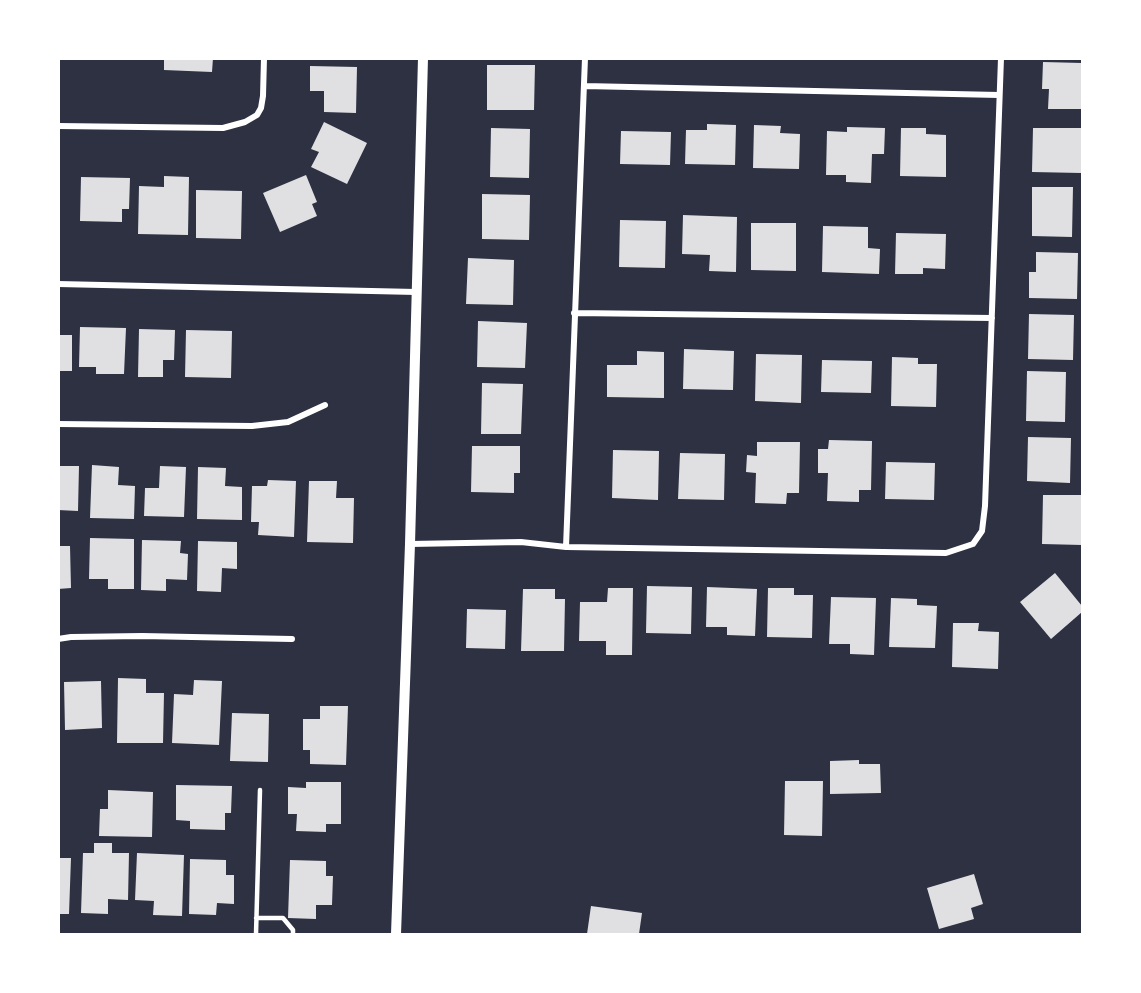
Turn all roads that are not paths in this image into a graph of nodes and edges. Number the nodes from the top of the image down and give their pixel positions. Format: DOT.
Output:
graph roads {
  1 [pos="264,58"];
  2 [pos="423,58"];
  3 [pos="585,58"];
  4 [pos="1001,58"];
  5 [pos="585,86"];
  6 [pos="999,95"];
  7 [pos="58,126"];
  8 [pos="58,285"];
  9 [pos="416,292"];
  10 [pos="574,313"];
  11 [pos="992,318"];
  12 [pos="325,405"];
  13 [pos="58,424"];
  14 [pos="410,544"];
  15 [pos="566,547"];
  16 [pos="58,639"];
  17 [pos="291,639"];
  18 [pos="260,790"];
  19 [pos="256,918"];
  20 [pos="256,934"];
  21 [pos="293,934"];
  22 [pos="396,934"];
  1 -- 7 [label="street"];
  2 -- 9 [label="street"];
  3 -- 5 [label="street"];
  4 -- 6 [label="street"];
  5 -- 6 [label="street"];
  5 -- 10 [label="street"];
  6 -- 11 [label="street"];
  8 -- 9 [label="street"];
  9 -- 14 [label="street"];
  10 -- 11 [label="street"];
  10 -- 15 [label="street"];
  11 -- 15 [label="street"];
  12 -- 13 [label="street"];
  14 -- 15 [label="street"];
  14 -- 22 [label="street"];
  16 -- 17 [label="street"];
  18 -- 19 [label="lane"];
  19 -- 20 [label="lane"];
  19 -- 21 [label="lane"];
}
